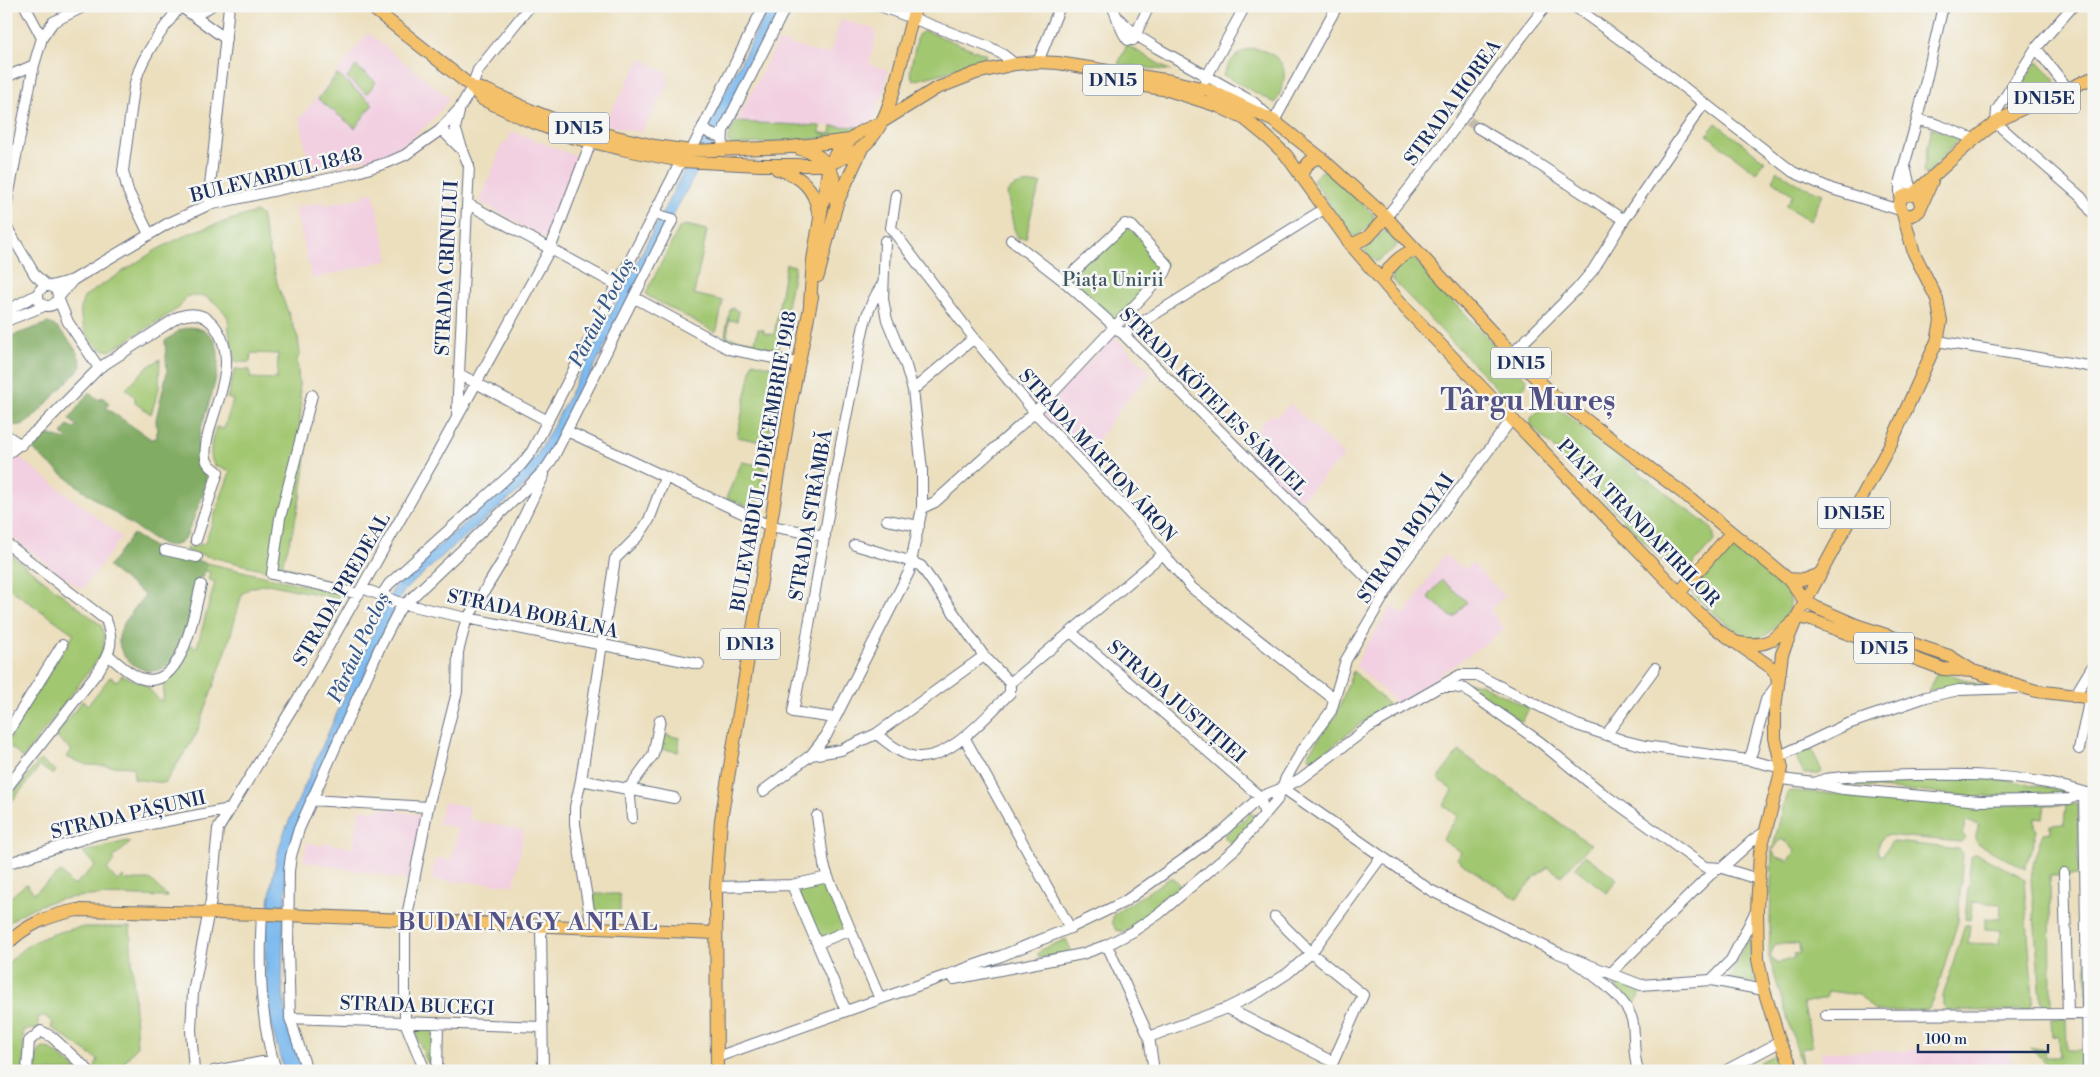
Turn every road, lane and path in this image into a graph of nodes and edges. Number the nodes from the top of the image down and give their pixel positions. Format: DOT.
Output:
graph roads {
  1 [pos="25,6"];
  2 [pos="86,6"];
  3 [pos="180,6"];
  4 [pos="211,6"];
  5 [pos="229,6"];
  6 [pos="370,6"];
  7 [pos="530,6"];
  8 [pos="764,6"];
  9 [pos="786,6"];
  10 [pos="880,6"];
  11 [pos="1060,6"];
  12 [pos="1112,6"];
  13 [pos="1149,6"];
  14 [pos="1245,6"];
  15 [pos="1337,6"];
  16 [pos="1546,6"];
  17 [pos="1574,6"];
  18 [pos="1943,6"];
  19 [pos="2073,6"];
  20 [pos="914,12"];
  21 [pos="195,16"];
  22 [pos="1136,35"];
  23 [pos="42,38"];
  24 [pos="226,38"];
  25 [pos="2036,48"];
  26 [pos="1038,62"];
  27 [pos="1015,64"];
  28 [pos="34,65"];
  29 [pos="1207,75"];
  30 [pos="6,77"];
  31 [pos="2094,77"];
  32 [pos="1184,84"];
  33 [pos="472,87"];
  34 [pos="2068,88"];
  35 [pos="1206,90"];
  36 [pos="1210,103"];
  37 [pos="1704,103"];
  38 [pos="460,108"];
  39 [pos="1245,119"];
  40 [pos="1917,120"];
  41 [pos="1274,121"];
  42 [pos="882,122"];
  43 [pos="1996,123"];
  44 [pos="703,126"];
  45 [pos="441,128"];
  46 [pos="1480,129"];
  47 [pos="724,131"];
  48 [pos="1974,139"];
  49 [pos="850,140"];
  50 [pos="591,142"];
  51 [pos="863,146"];
  52 [pos="791,147"];
  53 [pos="691,151"];
  54 [pos="722,151"];
  55 [pos="463,152"];
  56 [pos="1321,158"];
  57 [pos="681,161"];
  58 [pos="760,165"];
  59 [pos="829,165"];
  60 [pos="1301,177"];
  61 [pos="896,195"];
  62 [pos="468,204"];
  63 [pos="1908,204"];
  64 [pos="208,205"];
  65 [pos="6,207"];
  66 [pos="1324,209"];
  67 [pos="654,214"];
  68 [pos="2094,214"];
  69 [pos="834,215"];
  70 [pos="1386,217"];
  71 [pos="819,220"];
  72 [pos="1624,220"];
  73 [pos="6,226"];
  74 [pos="150,234"];
  75 [pos="1011,240"];
  76 [pos="885,241"];
  77 [pos="1352,245"];
  78 [pos="550,249"];
  79 [pos="1416,250"];
  80 [pos="73,280"];
  81 [pos="1064,281"];
  82 [pos="1382,282"];
  83 [pos="617,285"];
  84 [pos="882,285"];
  85 [pos="43,289"];
  86 [pos="58,298"];
  87 [pos="635,298"];
  88 [pos="810,304"];
  89 [pos="46,306"];
  90 [pos="6,310"];
  91 [pos="67,319"];
  92 [pos="6,321"];
  93 [pos="1120,330"];
  94 [pos="974,338"];
  95 [pos="1937,341"];
  96 [pos="1512,354"];
  97 [pos="798,363"];
  98 [pos="99,368"];
  99 [pos="2094,368"];
  100 [pos="459,374"];
  101 [pos="476,383"];
  102 [pos="913,390"];
  103 [pos="312,395"];
  104 [pos="1035,412"];
  105 [pos="456,419"];
  106 [pos="1512,419"];
  107 [pos="548,421"];
  108 [pos="567,431"];
  109 [pos="6,435"];
  110 [pos="21,445"];
  111 [pos="6,455"];
  112 [pos="547,467"];
  113 [pos="665,478"];
  114 [pos="922,508"];
  115 [pos="887,520"];
  116 [pos="770,526"];
  117 [pos="919,526"];
  118 [pos="1731,533"];
  119 [pos="825,536"];
  120 [pos="196,540"];
  121 [pos="6,544"];
  122 [pos="855,546"];
  123 [pos="165,550"];
  124 [pos="1163,554"];
  125 [pos="197,557"];
  126 [pos="912,563"];
  127 [pos="1819,574"];
  128 [pos="1788,579"];
  129 [pos="201,585"];
  130 [pos="360,591"];
  131 [pos="1679,592"];
  132 [pos="1384,595"];
  133 [pos="381,596"];
  134 [pos="1805,601"];
  135 [pos="402,603"];
  136 [pos="1797,617"];
  137 [pos="467,618"];
  138 [pos="1071,632"];
  139 [pos="1738,643"];
  140 [pos="62,645"];
  141 [pos="600,645"];
  142 [pos="108,656"];
  143 [pos="984,656"];
  144 [pos="700,664"];
  145 [pos="2094,664"];
  146 [pos="1655,668"];
  147 [pos="1973,671"];
  148 [pos="1010,683"];
  149 [pos="1778,685"];
  150 [pos="1440,687"];
  151 [pos="2024,688"];
  152 [pos="2074,697"];
  153 [pos="2092,698"];
  154 [pos="1334,699"];
  155 [pos="835,718"];
  156 [pos="660,720"];
  157 [pos="876,734"];
  158 [pos="6,735"];
  159 [pos="1606,735"];
  160 [pos="826,736"];
  161 [pos="964,737"];
  162 [pos="1303,749"];
  163 [pos="2079,749"];
  164 [pos="841,750"];
  165 [pos="811,755"];
  166 [pos="1748,760"];
  167 [pos="1313,768"];
  168 [pos="1781,768"];
  169 [pos="581,780"];
  170 [pos="1814,783"];
  171 [pos="628,788"];
  172 [pos="1283,788"];
  173 [pos="6,789"];
  174 [pos="763,791"];
  175 [pos="2089,793"];
  176 [pos="1260,797"];
  177 [pos="674,798"];
  178 [pos="311,800"];
  179 [pos="428,807"];
  180 [pos="230,809"];
  181 [pos="1264,815"];
  182 [pos="817,816"];
  183 [pos="632,818"];
  184 [pos="1766,832"];
  185 [pos="1381,857"];
  186 [pos="6,864"];
  187 [pos="1720,868"];
  188 [pos="2064,873"];
  189 [pos="828,877"];
  190 [pos="1758,879"];
  191 [pos="792,885"];
  192 [pos="716,887"];
  193 [pos="1756,910"];
  194 [pos="209,913"];
  195 [pos="265,915"];
  196 [pos="288,916"];
  197 [pos="1275,917"];
  198 [pos="406,921"];
  199 [pos="2090,921"];
  200 [pos="542,927"];
  201 [pos="1070,928"];
  202 [pos="592,929"];
  203 [pos="850,930"];
  204 [pos="716,933"];
  205 [pos="818,943"];
  206 [pos="2090,943"];
  207 [pos="1033,944"];
  208 [pos="6,945"];
  209 [pos="1107,945"];
  210 [pos="1558,953"];
  211 [pos="1311,954"];
  212 [pos="1036,962"];
  213 [pos="1612,973"];
  214 [pos="1711,980"];
  215 [pos="918,985"];
  216 [pos="1764,990"];
  217 [pos="880,999"];
  218 [pos="1227,1008"];
  219 [pos="846,1011"];
  220 [pos="2068,1014"];
  221 [pos="2091,1014"];
  222 [pos="1826,1015"];
  223 [pos="290,1018"];
  224 [pos="405,1022"];
  225 [pos="438,1024"];
  226 [pos="542,1027"];
  227 [pos="1149,1037"];
  228 [pos="1780,1042"];
  229 [pos="717,1057"];
  230 [pos="273,1060"];
  231 [pos="27,1071"];
  232 [pos="89,1071"];
  233 [pos="194,1071"];
  234 [pos="214,1071"];
  235 [pos="276,1071"];
  236 [pos="307,1071"];
  237 [pos="425,1071"];
  238 [pos="437,1071"];
  239 [pos="543,1071"];
  240 [pos="717,1071"];
  241 [pos="1154,1071"];
  242 [pos="1638,1071"];
  243 [pos="1726,1071"];
  244 [pos="1794,1071"];
  245 [pos="2088,1071"];
  1 -- 23 [label="street"];
  2 -- 23 [label="street"];
  3 -- 21 [label="street"];
  3 -- 74 [label="street"];
  4 -- 21 [label="street"];
  5 -- 24 [label="street"];
  6 -- 33 [label="main road, DN15"];
  7 -- 33 [label="street, BULEVARDUL 1848"];
  8 -- 44 [label="street"];
  9 -- 47 [label="street"];
  10 -- 20 [label="street"];
  11 -- 26 [label="street"];
  12 -- 22 [label="street"];
  13 -- 22 [label="street"];
  14 -- 29 [label="street"];
  15 -- 41 [label="street"];
  16 -- 70 [label="street, STRADA HOREA"];
  17 -- 37 [label="street"];
  18 -- 40 [label="street"];
  19 -- 25 [label="street"];
  20 -- 27 [label="street"];
  20 -- 42 [label="main road"];
  21 -- 24 [label="street"];
  22 -- 29 [label="street"];
  23 -- 28 [label="street"];
  24 -- 64 [label="street"];
  25 -- 34 [label="street"];
  25 -- 43 [label="street"];
  26 -- 27 [label="main road, DN15"];
  26 -- 32 [label="main road, PIAȚA TRANDAFIRILOR"];
  26 -- 36 [label="main road, DN15"];
  27 -- 42 [label="main road, DN15"];
  28 -- 30 [label="street"];
  28 -- 65 [label="street"];
  29 -- 32 [label="street"];
  29 -- 35 [label="street"];
  29 -- 41 [label="street"];
  31 -- 34 [label="main road, DN15E"];
  32 -- 35 [label="main road, PIAȚA TRANDAFIRILOR"];
  33 -- 38 [label="street, BULEVARDUL 1848"];
  33 -- 50 [label="main road, DN15"];
  33 -- 53 [label="main road, DN15"];
  34 -- 43 [label="main road, DN15E"];
  35 -- 36 [label="street"];
  35 -- 41 [label="main road, PIAȚA TRANDAFIRILOR"];
  36 -- 39 [label="main road, DN15"];
  37 -- 63 [label="street"];
  37 -- 72 [label="street"];
  38 -- 45 [label="street, BULEVARDUL 1848"];
  38 -- 55 [label="street"];
  39 -- 41 [label="street"];
  39 -- 60 [label="main road, PIAȚA TRANDAFIRILOR / DN15"];
  40 -- 48 [label="street"];
  40 -- 63 [label="street"];
  41 -- 56 [label="main road, PIAȚA TRANDAFIRILOR / DN15"];
  42 -- 49 [label="main road, DN15"];
  42 -- 51 [label="main road, DN15"];
  43 -- 48 [label="main road, DN15E"];
  43 -- 68 [label="street"];
  44 -- 47 [label="street"];
  44 -- 53 [label="street"];
  45 -- 55 [label="street, STRADA CRINULUI"];
  45 -- 64 [label="street, BULEVARDUL 1848"];
  46 -- 72 [label="street"];
  47 -- 54 [label="street"];
  48 -- 63 [label="main road, DN15E"];
  49 -- 52 [label="main road, DN15"];
  49 -- 59 [label="main road, BULEVARDUL 1 DECEMBRIE 1918"];
  50 -- 57 [label="main road, DN15"];
  50 -- 78 [label="street, STRADA PREDEAL"];
  51 -- 59 [label="main road, DN15"];
  51 -- 69 [label="main road, BULEVARDUL 1 DECEMBRIE 1918 / DN13"];
  52 -- 54 [label="main road, DN15"];
  52 -- 59 [label="main road"];
  53 -- 54 [label="main road, DN15"];
  55 -- 62 [label="street, STRADA CRINULUI"];
  56 -- 60 [label="main road"];
  56 -- 70 [label="main road, PIAȚA TRANDAFIRILOR / DN15"];
  57 -- 58 [label="main road, DN15"];
  57 -- 67 [label="street"];
  58 -- 59 [label="main road, DN15"];
  58 -- 71 [label="main road"];
  59 -- 69 [label="main road"];
  59 -- 71 [label="main road, BULEVARDUL 1 DECEMBRIE 1918"];
  60 -- 66 [label="main road, PIAȚA TRANDAFIRILOR / DN15"];
  61 -- 94 [label="street, STRADA MÁRTON ÁRON"];
  62 -- 78 [label="street"];
  62 -- 100 [label="street, STRADA CRINULUI"];
  63 -- 95 [label="main road, DN15E"];
  64 -- 74 [label="street, BULEVARDUL 1848"];
  66 -- 77 [label="main road, PIAȚA TRANDAFIRILOR / DN15"];
  66 -- 93 [label="street"];
  67 -- 83 [label="street"];
  67 -- 87 [label="street"];
  69 -- 88 [label="main road, BULEVARDUL 1 DECEMBRIE 1918 / DN13"];
  70 -- 77 [label="main road"];
  70 -- 79 [label="main road, PIAȚA TRANDAFIRILOR / DN15"];
  71 -- 88 [label="main road, BULEVARDUL 1 DECEMBRIE 1918 / DN13"];
  72 -- 96 [label="street"];
  73 -- 85 [label="street"];
  74 -- 80 [label="street, BULEVARDUL 1848"];
  75 -- 81 [label="street, STRADA KÖTELES SÁMUEL"];
  76 -- 84 [label="street, STRADA STRÂMBĂ"];
  77 -- 82 [label="main road, PIAȚA TRANDAFIRILOR / DN15"];
  78 -- 83 [label="street"];
  78 -- 101 [label="street, STRADA PREDEAL"];
  79 -- 82 [label="main road"];
  79 -- 96 [label="main road, PIAȚA TRANDAFIRILOR / DN15"];
  80 -- 85 [label="street, BULEVARDUL 1848"];
  80 -- 86 [label="street, BULEVARDUL 1848"];
  81 -- 93 [label="street, STRADA KÖTELES SÁMUEL"];
  81 -- 93 [label="street"];
  82 -- 106 [label="main road, PIAȚA TRANDAFIRILOR / DN15"];
  83 -- 107 [label="street"];
  84 -- 102 [label="street, STRADA STRÂMBĂ"];
  84 -- 119 [label="street, STRADA STRÂMBĂ"];
  85 -- 86 [label="street"];
  85 -- 89 [label="street"];
  85 -- 90 [label="street, BULEVARDUL 1848"];
  86 -- 89 [label="street, BULEVARDUL 1848"];
  86 -- 91 [label="street"];
  87 -- 97 [label="street"];
  87 -- 108 [label="street"];
  88 -- 97 [label="main road, BULEVARDUL 1 DECEMBRIE 1918 / DN13"];
  89 -- 91 [label="street"];
  89 -- 92 [label="street, BULEVARDUL 1848"];
  91 -- 98 [label="street"];
  93 -- 104 [label="street"];
  93 -- 132 [label="street, STRADA KÖTELES SÁMUEL"];
  94 -- 102 [label="street"];
  94 -- 104 [label="street, STRADA MÁRTON ÁRON"];
  95 -- 99 [label="street"];
  95 -- 127 [label="main road, DN15E"];
  96 -- 118 [label="main road, PIAȚA TRANDAFIRILOR / DN15"];
  97 -- 116 [label="main road, BULEVARDUL 1 DECEMBRIE 1918 / DN13"];
  98 -- 110 [label="street"];
  98 -- 120 [label="street"];
  100 -- 101 [label="street"];
  100 -- 105 [label="street, STRADA CRINULUI"];
  101 -- 105 [label="street, STRADA PREDEAL"];
  101 -- 107 [label="street"];
  102 -- 114 [label="street, STRADA STRÂMBĂ"];
  103 -- 130 [label="street, STRADA BOBÂLNA"];
  104 -- 114 [label="street"];
  104 -- 124 [label="street, STRADA MÁRTON ÁRON"];
  105 -- 130 [label="street, STRADA PREDEAL"];
  106 -- 131 [label="main road, PIAȚA TRANDAFIRILOR / DN15"];
  106 -- 132 [label="street, STRADA BOLYAI"];
  107 -- 133 [label="street"];
  108 -- 112 [label="street"];
  108 -- 113 [label="street"];
  109 -- 110 [label="street"];
  110 -- 111 [label="street"];
  112 -- 135 [label="street"];
  112 -- 137 [label="street"];
  113 -- 116 [label="street"];
  113 -- 141 [label="street"];
  114 -- 117 [label="street, STRADA STRÂMBĂ"];
  115 -- 117 [label="street"];
  116 -- 119 [label="street"];
  116 -- 192 [label="main road, BULEVARDUL 1 DECEMBRIE 1918 / DN13"];
  117 -- 126 [label="street, STRADA STRÂMBĂ"];
  118 -- 128 [label="main road, PIAȚA TRANDAFIRILOR / DN15"];
  118 -- 131 [label="main road"];
  119 -- 155 [label="street, STRADA STRÂMBĂ"];
  121 -- 142 [label="street"];
  122 -- 126 [label="street"];
  123 -- 125 [label="street"];
  124 -- 138 [label="street"];
  124 -- 154 [label="street, STRADA MÁRTON ÁRON"];
  126 -- 143 [label="street"];
  126 -- 155 [label="street, STRADA STRÂMBĂ"];
  127 -- 128 [label="main road"];
  127 -- 134 [label="main road, DN15E"];
  128 -- 134 [label="main road, PIAȚA TRANDAFIRILOR / DN15"];
  129 -- 142 [label="street"];
  130 -- 133 [label="street, STRADA BOBÂLNA"];
  130 -- 180 [label="street, STRADA PREDEAL"];
  131 -- 139 [label="main road, PIAȚA TRANDAFIRILOR / DN15"];
  132 -- 154 [label="street, STRADA BOLYAI"];
  133 -- 135 [label="street, STRADA BOBÂLNA"];
  134 -- 136 [label="main road"];
  134 -- 147 [label="main road, DN15"];
  135 -- 137 [label="street, STRADA BOBÂLNA"];
  135 -- 178 [label="street"];
  136 -- 139 [label="main road"];
  136 -- 147 [label="main road, DN15"];
  136 -- 149 [label="main road"];
  137 -- 141 [label="street, STRADA BOBÂLNA"];
  137 -- 179 [label="street"];
  138 -- 148 [label="street"];
  138 -- 176 [label="street, STRADA JUSTIȚIEI"];
  139 -- 149 [label="main road, PIAȚA TRANDAFIRILOR"];
  140 -- 158 [label="street"];
  141 -- 144 [label="street, STRADA BOBÂLNA"];
  141 -- 169 [label="street"];
  142 -- 173 [label="street"];
  143 -- 148 [label="street"];
  143 -- 157 [label="street, STRADA STRÂMBĂ"];
  145 -- 152 [label="street"];
  146 -- 159 [label="street"];
  147 -- 151 [label="main road, DN15"];
  148 -- 161 [label="street"];
  149 -- 166 [label="street"];
  149 -- 168 [label="main road"];
  150 -- 159 [label="street, STRADA BOLYAI"];
  150 -- 167 [label="street, STRADA BOLYAI"];
  150 -- 187 [label="street"];
  151 -- 152 [label="main road, DN15"];
  151 -- 168 [label="street"];
  152 -- 153 [label="main road, DN15"];
  153 -- 163 [label="street"];
  154 -- 162 [label="street, STRADA BOLYAI"];
  155 -- 160 [label="street, STRADA STRÂMBĂ"];
  156 -- 171 [label="street"];
  157 -- 161 [label="street"];
  157 -- 164 [label="street, STRADA STRÂMBĂ"];
  159 -- 166 [label="street, STRADA BOLYAI"];
  160 -- 164 [label="street"];
  160 -- 165 [label="street, STRADA STRÂMBĂ"];
  161 -- 201 [label="street"];
  162 -- 167 [label="street"];
  162 -- 172 [label="street, STRADA BOLYAI"];
  164 -- 165 [label="street, STRADA STRÂMBĂ"];
  165 -- 174 [label="street, STRADA STRÂMBĂ"];
  166 -- 168 [label="street, STRADA BOLYAI"];
  167 -- 172 [label="street, STRADA BOLYAI"];
  168 -- 170 [label="street, STRADA BOLYAI"];
  168 -- 184 [label="main road"];
  169 -- 171 [label="street"];
  169 -- 202 [label="street"];
  170 -- 175 [label="street"];
  170 -- 175 [label="street"];
  171 -- 177 [label="street"];
  171 -- 183 [label="street"];
  172 -- 176 [label="street, STRADA BOLYAI"];
  172 -- 181 [label="street, STRADA BOLYAI"];
  172 -- 185 [label="street"];
  175 -- 199 [label="street"];
  176 -- 181 [label="street"];
  176 -- 201 [label="street, STRADA BOLYAI"];
  178 -- 179 [label="street"];
  178 -- 196 [label="street"];
  179 -- 198 [label="street"];
  180 -- 186 [label="street, STRADA PĂȘUNII"];
  180 -- 194 [label="street, STRADA PREDEAL"];
  181 -- 209 [label="street, STRADA BOLYAI"];
  182 -- 189 [label="street"];
  184 -- 187 [label="street"];
  184 -- 190 [label="main road"];
  185 -- 210 [label="street"];
  185 -- 211 [label="street"];
  187 -- 190 [label="street"];
  187 -- 213 [label="street"];
  188 -- 220 [label="street"];
  189 -- 191 [label="street"];
  189 -- 203 [label="street"];
  190 -- 193 [label="main road"];
  191 -- 192 [label="street"];
  191 -- 205 [label="street"];
  192 -- 204 [label="main road, BULEVARDUL 1 DECEMBRIE 1918 / DN13"];
  193 -- 214 [label="street"];
  193 -- 216 [label="main road"];
  194 -- 195 [label="main road"];
  194 -- 208 [label="main road"];
  194 -- 233 [label="street, STRADA PREDEAL"];
  195 -- 196 [label="main road"];
  195 -- 230 [label="street"];
  196 -- 198 [label="main road"];
  196 -- 223 [label="street"];
  197 -- 211 [label="street"];
  198 -- 200 [label="main road"];
  198 -- 224 [label="street"];
  199 -- 206 [label="street"];
  200 -- 202 [label="main road"];
  200 -- 226 [label="street"];
  201 -- 207 [label="street, STRADA BOLYAI"];
  202 -- 204 [label="main road"];
  203 -- 205 [label="street"];
  203 -- 217 [label="street"];
  204 -- 229 [label="main road, BULEVARDUL 1 DECEMBRIE 1918 / DN13"];
  205 -- 219 [label="street"];
  206 -- 221 [label="street"];
  207 -- 212 [label="street"];
  207 -- 215 [label="street, STRADA BOLYAI"];
  209 -- 212 [label="street, STRADA BOLYAI"];
  209 -- 227 [label="street"];
  210 -- 213 [label="street"];
  210 -- 242 [label="street"];
  211 -- 218 [label="street"];
  211 -- 218 [label="street"];
  212 -- 215 [label="street, STRADA BOLYAI"];
  213 -- 214 [label="street"];
  214 -- 216 [label="street"];
  215 -- 217 [label="street"];
  216 -- 228 [label="main road"];
  217 -- 219 [label="street"];
  218 -- 227 [label="street"];
  219 -- 229 [label="street"];
  220 -- 221 [label="street"];
  220 -- 222 [label="street"];
  221 -- 245 [label="street"];
  223 -- 224 [label="street, STRADA BUCEGI"];
  223 -- 236 [label="street"];
  224 -- 225 [label="street, STRADA BUCEGI"];
  224 -- 237 [label="street"];
  225 -- 226 [label="street, STRADA BUCEGI"];
  225 -- 238 [label="street"];
  226 -- 239 [label="street"];
  227 -- 241 [label="street"];
  228 -- 243 [label="street"];
  228 -- 244 [label="main road"];
  229 -- 240 [label="main road, BULEVARDUL 1 DECEMBRIE 1918 / DN13"];
  230 -- 234 [label="street"];
  230 -- 235 [label="street"];
  231 -- 232 [label="street"];
}
